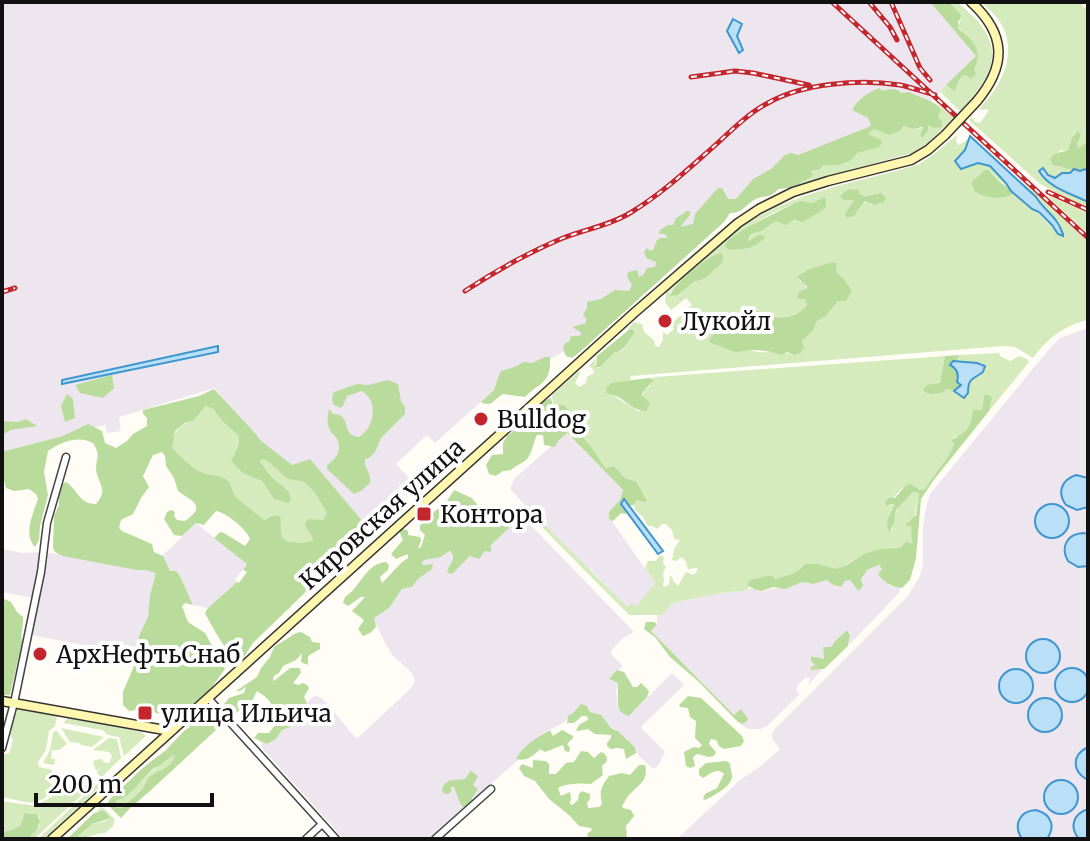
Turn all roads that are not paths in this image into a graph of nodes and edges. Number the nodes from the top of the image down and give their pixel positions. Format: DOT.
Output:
graph roads {
  1 [pos="971,2"];
  2 [pos="66,457"];
  3 [pos="208,698"];
  4 [pos="2,701"];
  5 [pos="14,703"];
  6 [pos="170,731"];
  7 [pos="2,748"];
  8 [pos="491,789"];
  9 [pos="322,824"];
  10 [pos="52,839"];
  11 [pos="306,839"];
  12 [pos="336,839"];
  13 [pos="435,839"];
  1 -- 3 [label="main road, Кировская улица, bridge"];
  2 -- 5 [label="street"];
  3 -- 6 [label="main road, Кировская улица"];
  3 -- 9 [label="street"];
  4 -- 5 [label="main road"];
  5 -- 6 [label="main road"];
  5 -- 7 [label="street"];
  6 -- 10 [label="main road, Кировская улица"];
  8 -- 13 [label="street"];
  9 -- 11 [label="street"];
  9 -- 12 [label="street"];
}
